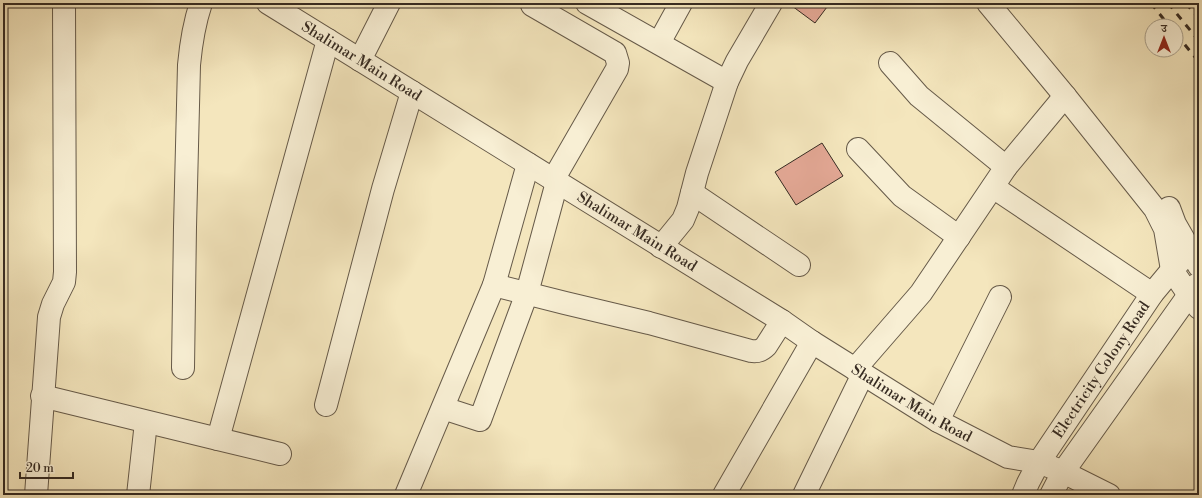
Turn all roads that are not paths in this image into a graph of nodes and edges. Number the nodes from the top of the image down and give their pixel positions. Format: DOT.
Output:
graph roads {
  1 [pos="64,3"];
  2 [pos="201,3"];
  3 [pos="268,3"];
  4 [pos="389,3"];
  5 [pos="587,3"];
  6 [pos="681,3"];
  7 [pos="771,3"];
  8 [pos="988,3"];
  9 [pos="1004,3"];
  10 [pos="532,5"];
  11 [pos="328,40"];
  12 [pos="659,43"];
  13 [pos="360,60"];
  14 [pos="890,63"];
  15 [pos="727,82"];
  16 [pos="412,92"];
  17 [pos="1065,96"];
  18 [pos="858,149"];
  19 [pos="528,164"];
  20 [pos="1006,167"];
  21 [pos="555,181"];
  22 [pos="993,187"];
  23 [pos="692,193"];
  24 [pos="959,237"];
  25 [pos="661,248"];
  26 [pos="1194,258"];
  27 [pos="799,265"];
  28 [pos="1172,270"];
  29 [pos="494,285"];
  30 [pos="528,293"];
  31 [pos="1152,294"];
  32 [pos="1196,295"];
  33 [pos="1000,297"];
  34 [pos="782,322"];
  35 [pos="812,342"];
  36 [pos="183,368"];
  37 [pos="859,372"];
  38 [pos="42,396"];
  39 [pos="326,405"];
  40 [pos="443,408"];
  41 [pos="938,421"];
  42 [pos="146,422"];
  43 [pos="218,439"];
  44 [pos="280,454"];
  45 [pos="1008,456"];
  46 [pos="1039,462"];
  47 [pos="1064,472"];
  48 [pos="1026,489"];
  49 [pos="36,495"];
  50 [pos="138,495"];
  51 [pos="406,495"];
  52 [pos="724,495"];
  53 [pos="804,495"];
  54 [pos="1050,495"];
  55 [pos="1109,495"];
  1 -- 38 [label="street"];
  2 -- 36 [label="street"];
  3 -- 11 [label="street, Shalimar Main Road"];
  4 -- 13 [label="street"];
  5 -- 12 [label="street"];
  6 -- 12 [label="street"];
  7 -- 15 [label="street"];
  8 -- 17 [label="street"];
  9 -- 26 [label="street"];
  10 -- 21 [label="street"];
  11 -- 13 [label="street, Shalimar Main Road"];
  11 -- 43 [label="street"];
  12 -- 15 [label="street"];
  13 -- 16 [label="street, Shalimar Main Road"];
  14 -- 20 [label="street"];
  15 -- 23 [label="street"];
  16 -- 19 [label="street, Shalimar Main Road"];
  16 -- 39 [label="street"];
  17 -- 20 [label="street"];
  17 -- 28 [label="street"];
  18 -- 24 [label="street"];
  19 -- 21 [label="street, Shalimar Main Road"];
  19 -- 29 [label="street"];
  20 -- 22 [label="street"];
  21 -- 25 [label="street, Shalimar Main Road"];
  21 -- 30 [label="street"];
  22 -- 24 [label="street"];
  22 -- 31 [label="street"];
  23 -- 25 [label="street"];
  23 -- 27 [label="street"];
  24 -- 37 [label="street"];
  25 -- 34 [label="street, Shalimar Main Road"];
  26 -- 28 [label="street, Electricity Colony Road"];
  28 -- 31 [label="street, Electricity Colony Road"];
  28 -- 32 [label="street"];
  29 -- 30 [label="street"];
  29 -- 40 [label="street"];
  30 -- 34 [label="street"];
  30 -- 40 [label="street"];
  31 -- 46 [label="street, Electricity Colony Road"];
  32 -- 47 [label="street, Electricity Colony Road"];
  33 -- 41 [label="street"];
  34 -- 35 [label="street, Shalimar Main Road"];
  35 -- 37 [label="street, Shalimar Main Road"];
  35 -- 52 [label="street"];
  37 -- 41 [label="street, Shalimar Main Road"];
  37 -- 53 [label="street"];
  38 -- 42 [label="street"];
  38 -- 49 [label="street"];
  40 -- 51 [label="street"];
  41 -- 45 [label="street, Shalimar Main Road"];
  42 -- 43 [label="street"];
  42 -- 50 [label="street"];
  43 -- 44 [label="street"];
  45 -- 46 [label="street, Shalimar Main Road"];
  45 -- 48 [label="street, Shalimar Main Road"];
  46 -- 47 [label="street, Shalimar Main Road"];
  46 -- 48 [label="street, Electricity Colony Road"];
  47 -- 54 [label="street, Electricity Colony Road"];
  47 -- 55 [label="street, Shalimar Main Road"];
  48 -- 54 [label="street"];
}
